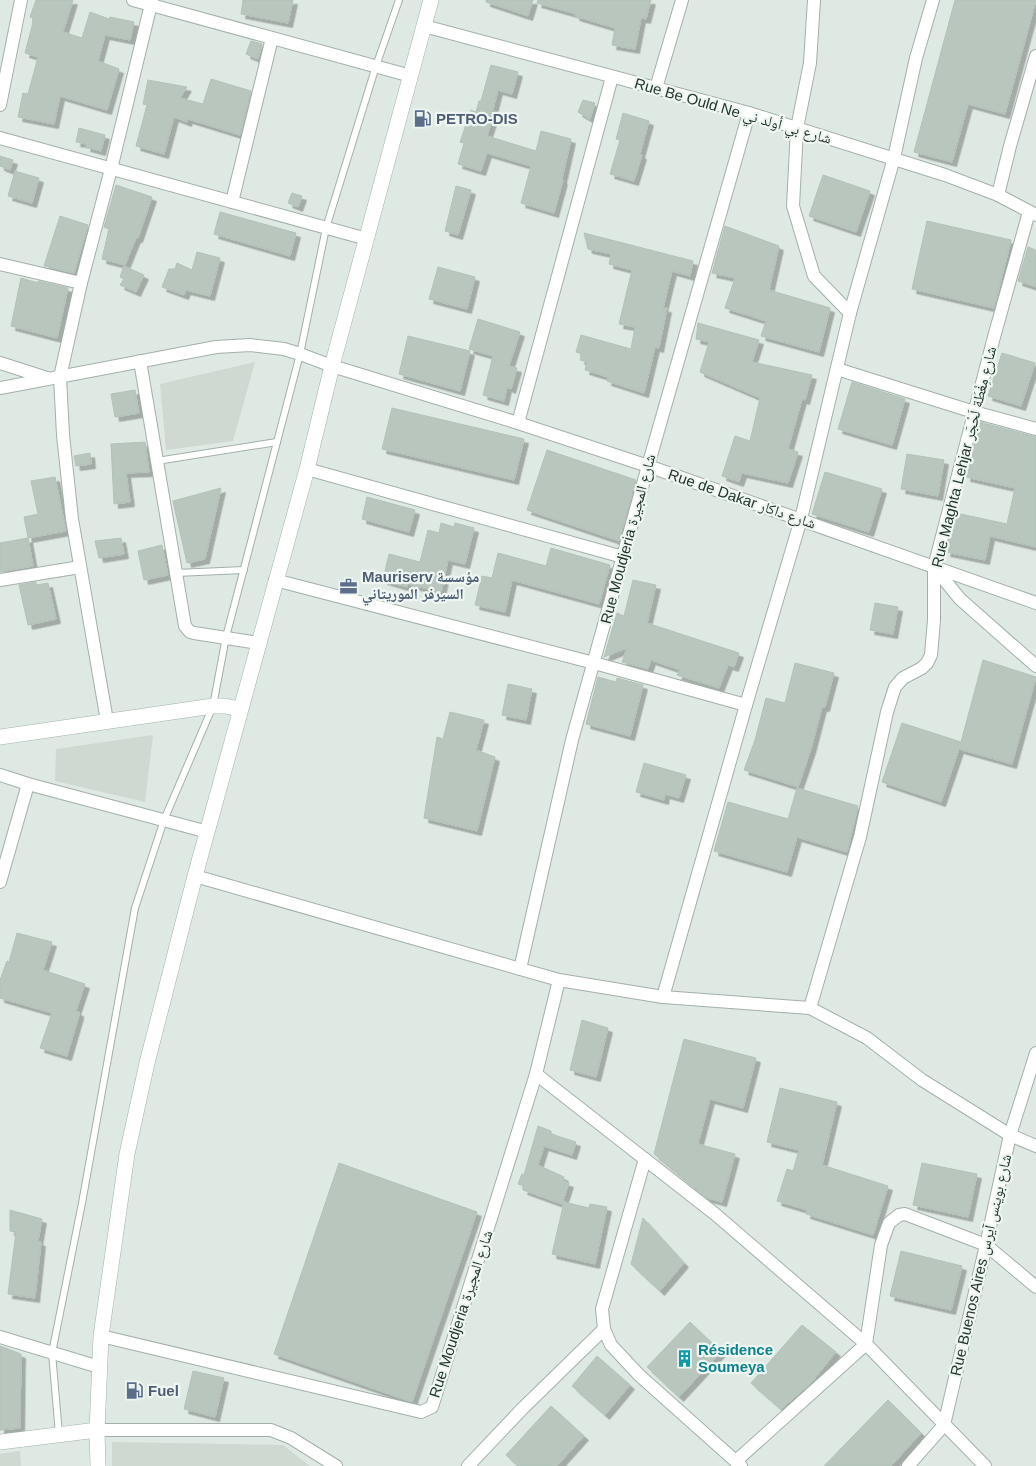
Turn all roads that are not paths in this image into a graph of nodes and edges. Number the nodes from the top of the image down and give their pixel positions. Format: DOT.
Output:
graph roads {
  1 [pos="21,0"];
  2 [pos="133,0"];
  3 [pos="399,0"];
  4 [pos="431,0"];
  5 [pos="682,0"];
  6 [pos="814,0"];
  7 [pos="929,1"];
  8 [pos="151,2"];
  9 [pos="424,26"];
  10 [pos="272,38"];
  11 [pos="1036,56"];
  12 [pos="376,66"];
  13 [pos="411,76"];
  14 [pos="612,77"];
  15 [pos="656,88"];
  16 [pos="0,105"];
  17 [pos="749,113"];
  18 [pos="797,128"];
  19 [pos="0,138"];
  20 [pos="894,158"];
  21 [pos="111,169"];
  22 [pos="998,196"];
  23 [pos="232,202"];
  24 [pos="1032,213"];
  25 [pos="326,228"];
  26 [pos="367,239"];
  27 [pos="0,264"];
  28 [pos="81,283"];
  29 [pos="850,313"];
  30 [pos="300,354"];
  31 [pos="140,361"];
  32 [pos="0,363"];
  33 [pos="332,366"];
  34 [pos="837,369"];
  35 [pos="55,378"];
  36 [pos="0,388"];
  37 [pos="974,412"];
  38 [pos="518,423"];
  39 [pos="1036,429"];
  40 [pos="277,442"];
  41 [pos="157,461"];
  42 [pos="648,466"];
  43 [pos="307,469"];
  44 [pos="801,519"];
  45 [pos="623,557"];
  46 [pos="80,567"];
  47 [pos="934,567"];
  48 [pos="244,570"];
  49 [pos="176,573"];
  50 [pos="0,580"];
  51 [pos="275,580"];
  52 [pos="1036,603"];
  53 [pos="226,638"];
  54 [pos="258,643"];
  55 [pos="594,663"];
  56 [pos="1036,666"];
  57 [pos="746,705"];
  58 [pos="213,706"];
  59 [pos="240,709"];
  60 [pos="107,721"];
  61 [pos="0,736"];
  62 [pos="0,775"];
  63 [pos="28,784"];
  64 [pos="164,820"];
  65 [pos="208,832"];
  66 [pos="195,876"];
  67 [pos="0,882"];
  68 [pos="520,969"];
  69 [pos="559,980"];
  70 [pos="663,997"];
  71 [pos="810,1008"];
  72 [pos="1036,1053"];
  73 [pos="536,1074"];
  74 [pos="1010,1135"];
  75 [pos="1036,1146"];
  76 [pos="645,1160"];
  77 [pos="986,1245"];
  78 [pos="1036,1287"];
  79 [pos="604,1329"];
  80 [pos="101,1336"];
  81 [pos="0,1337"];
  82 [pos="866,1344"];
  83 [pos="52,1353"];
  84 [pos="99,1367"];
  85 [pos="944,1425"];
  86 [pos="97,1430"];
  87 [pos="59,1435"];
  88 [pos="0,1442"];
  89 [pos="739,1463"];
  90 [pos="98,1466"];
  91 [pos="336,1466"];
  92 [pos="468,1466"];
  93 [pos="908,1466"];
  94 [pos="985,1466"];
  1 -- 16 [label="street"];
  2 -- 8 [label="street"];
  3 -- 12 [label="lane"];
  4 -- 9 [label="main road"];
  5 -- 15 [label="street"];
  6 -- 18 [label="street"];
  7 -- 20 [label="street"];
  8 -- 10 [label="street"];
  8 -- 21 [label="street"];
  9 -- 13 [label="main road"];
  9 -- 14 [label="street, Rue Be Ould Ne شارع بي أولد ني"];
  10 -- 12 [label="street"];
  10 -- 23 [label="street"];
  11 -- 22 [label="street"];
  12 -- 13 [label="street"];
  12 -- 25 [label="lane"];
  13 -- 26 [label="main road"];
  14 -- 15 [label="street, Rue Be Ould Ne شارع بي أولد ني"];
  14 -- 38 [label="street"];
  15 -- 17 [label="street, Rue Be Ould Ne شارع بي أولد ني"];
  17 -- 18 [label="street, Rue Be Ould Ne شارع بي أولد ني"];
  17 -- 42 [label="street, Rue Moudjeria شارع المجيرة"];
  18 -- 20 [label="street, Rue Be Ould Ne شارع بي أولد ني"];
  18 -- 29 [label="street"];
  19 -- 21 [label="street"];
  20 -- 22 [label="street, Rue Be Ould Ne شارع بي أولد ني"];
  20 -- 29 [label="street"];
  21 -- 23 [label="street"];
  21 -- 28 [label="street"];
  22 -- 24 [label="street, Rue Be Ould Ne شارع بي أولد ني"];
  23 -- 25 [label="street"];
  24 -- 37 [label="street, Rue Maghta Lehjar شارع مِغْطَة لَحْجَر"];
  25 -- 26 [label="street"];
  25 -- 30 [label="lane"];
  26 -- 33 [label="main road"];
  27 -- 28 [label="street"];
  28 -- 35 [label="street"];
  29 -- 34 [label="street"];
  30 -- 31 [label="street, Rue de Dakar شارع داكار"];
  30 -- 33 [label="street, Rue de Dakar شارع داكار"];
  30 -- 40 [label="lane"];
  31 -- 35 [label="street, Rue de Dakar شارع داكار"];
  31 -- 41 [label="street"];
  32 -- 35 [label="street"];
  33 -- 38 [label="street, Rue de Dakar شارع داكار"];
  33 -- 43 [label="main road"];
  34 -- 37 [label="street"];
  34 -- 44 [label="street"];
  35 -- 36 [label="street, Rue de Dakar شارع داكار"];
  35 -- 46 [label="street"];
  37 -- 39 [label="street"];
  37 -- 47 [label="street, Rue Maghta Lehjar شارع مِغْطَة لَحْجَر"];
  38 -- 42 [label="street, Rue de Dakar شارع داكار"];
  40 -- 41 [label="lane"];
  40 -- 48 [label="lane"];
  41 -- 49 [label="street"];
  42 -- 44 [label="street, Rue de Dakar شارع داكار"];
  42 -- 45 [label="street, Rue Moudjeria شارع المجيرة"];
  43 -- 45 [label="street"];
  43 -- 51 [label="main road"];
  44 -- 47 [label="street, Rue de Dakar شارع داكار"];
  44 -- 57 [label="street"];
  45 -- 55 [label="street, Rue Moudjeria شارع المجيرة"];
  46 -- 50 [label="street"];
  46 -- 60 [label="street"];
  47 -- 52 [label="street, Rue de Dakar شارع داكار"];
  47 -- 56 [label="street"];
  47 -- 71 [label="street, Rue Maghta Lehjar شارع مِغْطَة لَحْجَر"];
  48 -- 49 [label="lane"];
  48 -- 53 [label="lane"];
  49 -- 53 [label="street"];
  51 -- 54 [label="main road"];
  51 -- 55 [label="street"];
  53 -- 54 [label="street"];
  53 -- 58 [label="lane"];
  54 -- 59 [label="main road"];
  55 -- 57 [label="street"];
  55 -- 68 [label="street, Rue Moudjeria شارع المجيرة"];
  57 -- 70 [label="street"];
  58 -- 59 [label="main road"];
  58 -- 60 [label="main road"];
  58 -- 64 [label="lane"];
  59 -- 65 [label="main road"];
  60 -- 61 [label="main road"];
  62 -- 63 [label="street"];
  63 -- 64 [label="street"];
  63 -- 67 [label="street"];
  64 -- 65 [label="street"];
  64 -- 83 [label="lane"];
  65 -- 66 [label="main road"];
  66 -- 68 [label="street"];
  66 -- 80 [label="main road"];
  68 -- 69 [label="street"];
  69 -- 70 [label="street"];
  69 -- 73 [label="street, Rue Moudjeria شارع المجيرة"];
  70 -- 71 [label="street"];
  71 -- 74 [label="street"];
  72 -- 74 [label="street, Rue Buenos Aires شارع بوينس آيرس"];
  73 -- 76 [label="street"];
  73 -- 80 [label="street, Rue Moudjeria شارع المجيرة"];
  74 -- 75 [label="street"];
  74 -- 77 [label="street, Rue Buenos Aires شارع بوينس آيرس"];
  76 -- 79 [label="street"];
  76 -- 82 [label="street"];
  77 -- 78 [label="street"];
  77 -- 82 [label="street"];
  77 -- 85 [label="street, Rue Buenos Aires شارع بوينس آيرس"];
  79 -- 89 [label="street"];
  79 -- 92 [label="street"];
  80 -- 84 [label="main road"];
  81 -- 83 [label="street"];
  82 -- 85 [label="street"];
  82 -- 89 [label="street"];
  83 -- 84 [label="street"];
  83 -- 87 [label="lane"];
  84 -- 86 [label="main road"];
  85 -- 93 [label="street, Rue Buenos Aires شارع بوينس آيرس"];
  85 -- 94 [label="street"];
  86 -- 87 [label="main road"];
  86 -- 90 [label="main road"];
  86 -- 91 [label="street"];
  87 -- 88 [label="main road"];
}
